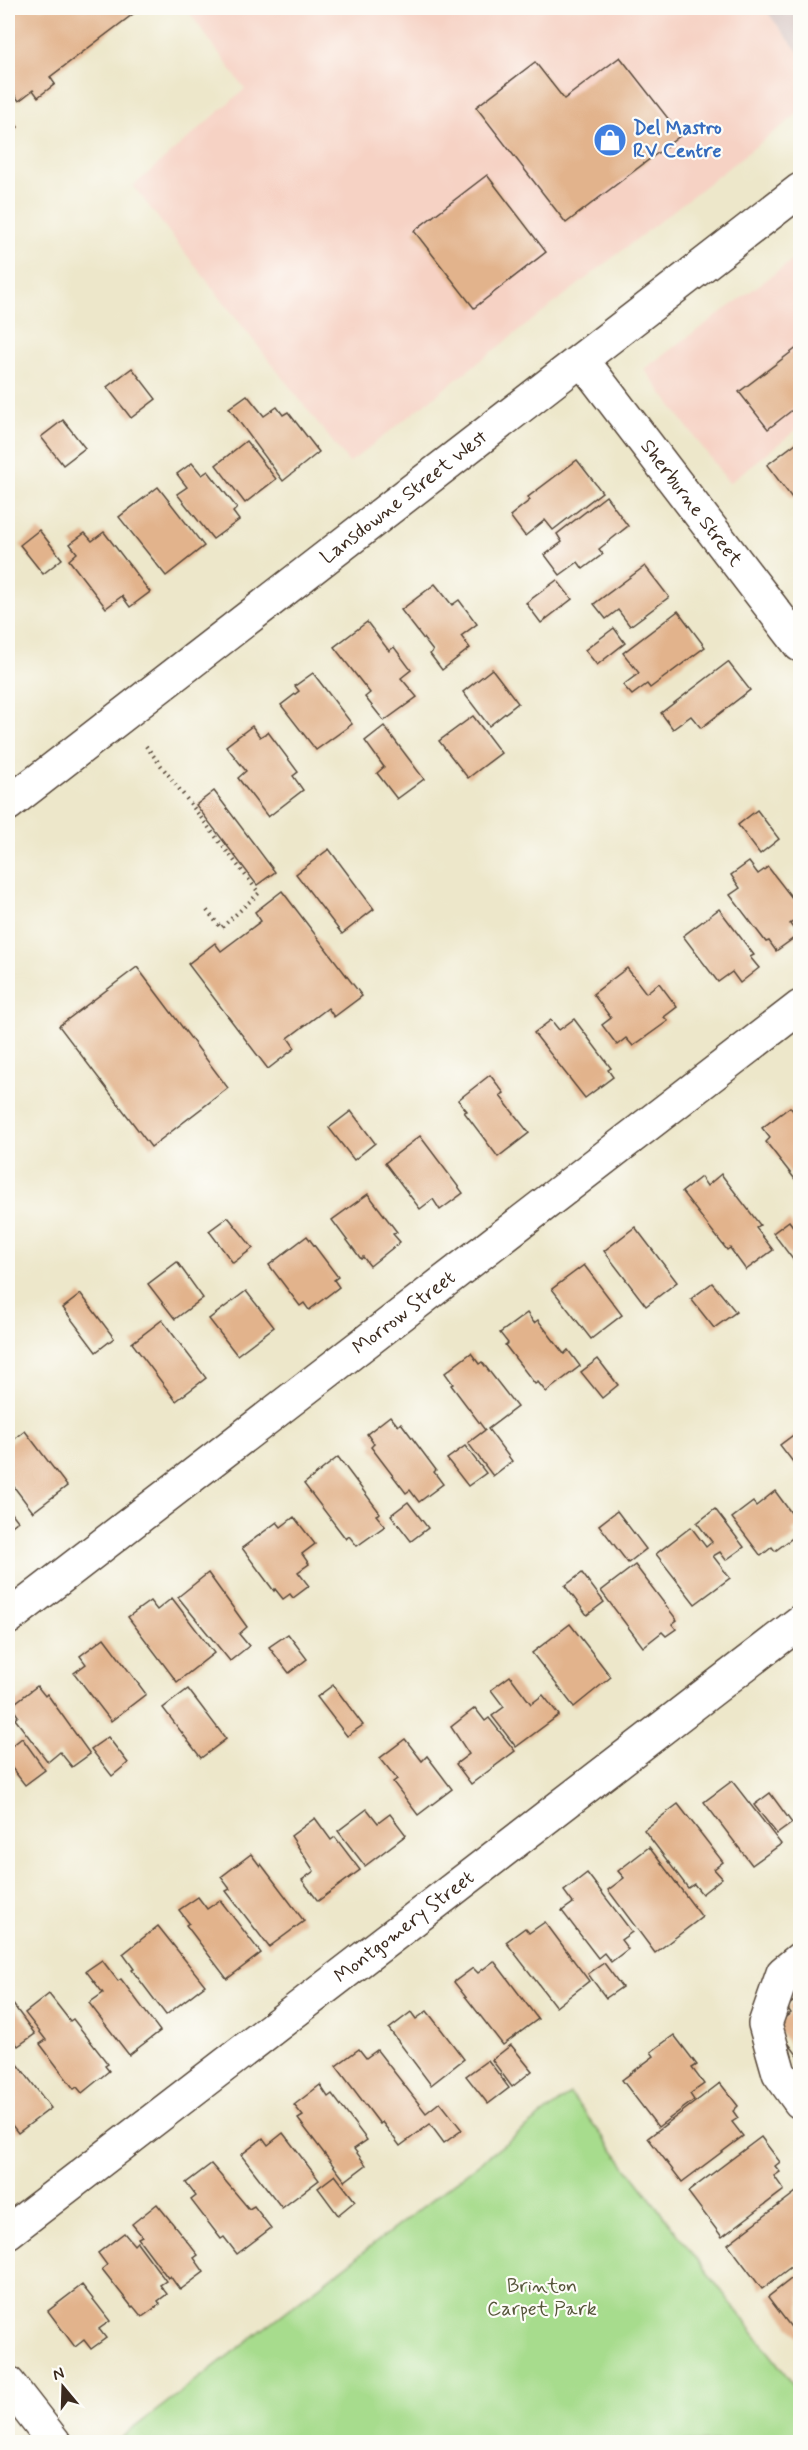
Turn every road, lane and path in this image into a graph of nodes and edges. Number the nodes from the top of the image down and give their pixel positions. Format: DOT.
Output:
graph roads {
  1 [pos="801,190"];
  2 [pos="582,360"];
  3 [pos="801,645"];
  4 [pos="146,746"];
  5 [pos="8,804"];
  6 [pos="205,908"];
  7 [pos="801,1007"];
  8 [pos="8,1618"];
  9 [pos="801,1622"];
  10 [pos="801,1959"];
  11 [pos="801,2102"];
  12 [pos="8,2232"];
  13 [pos="8,2383"];
  14 [pos="54,2442"];
  1 -- 2 [label="street, Lansdowne Street West"];
  2 -- 3 [label="street, Sherburne Street"];
  2 -- 5 [label="street, Lansdowne Street West"];
  4 -- 6 [label="path"];
  7 -- 8 [label="street, Morrow Street"];
  9 -- 12 [label="street, Montgomery Street"];
  10 -- 11 [label="street"];
  13 -- 14 [label="street"];
}
